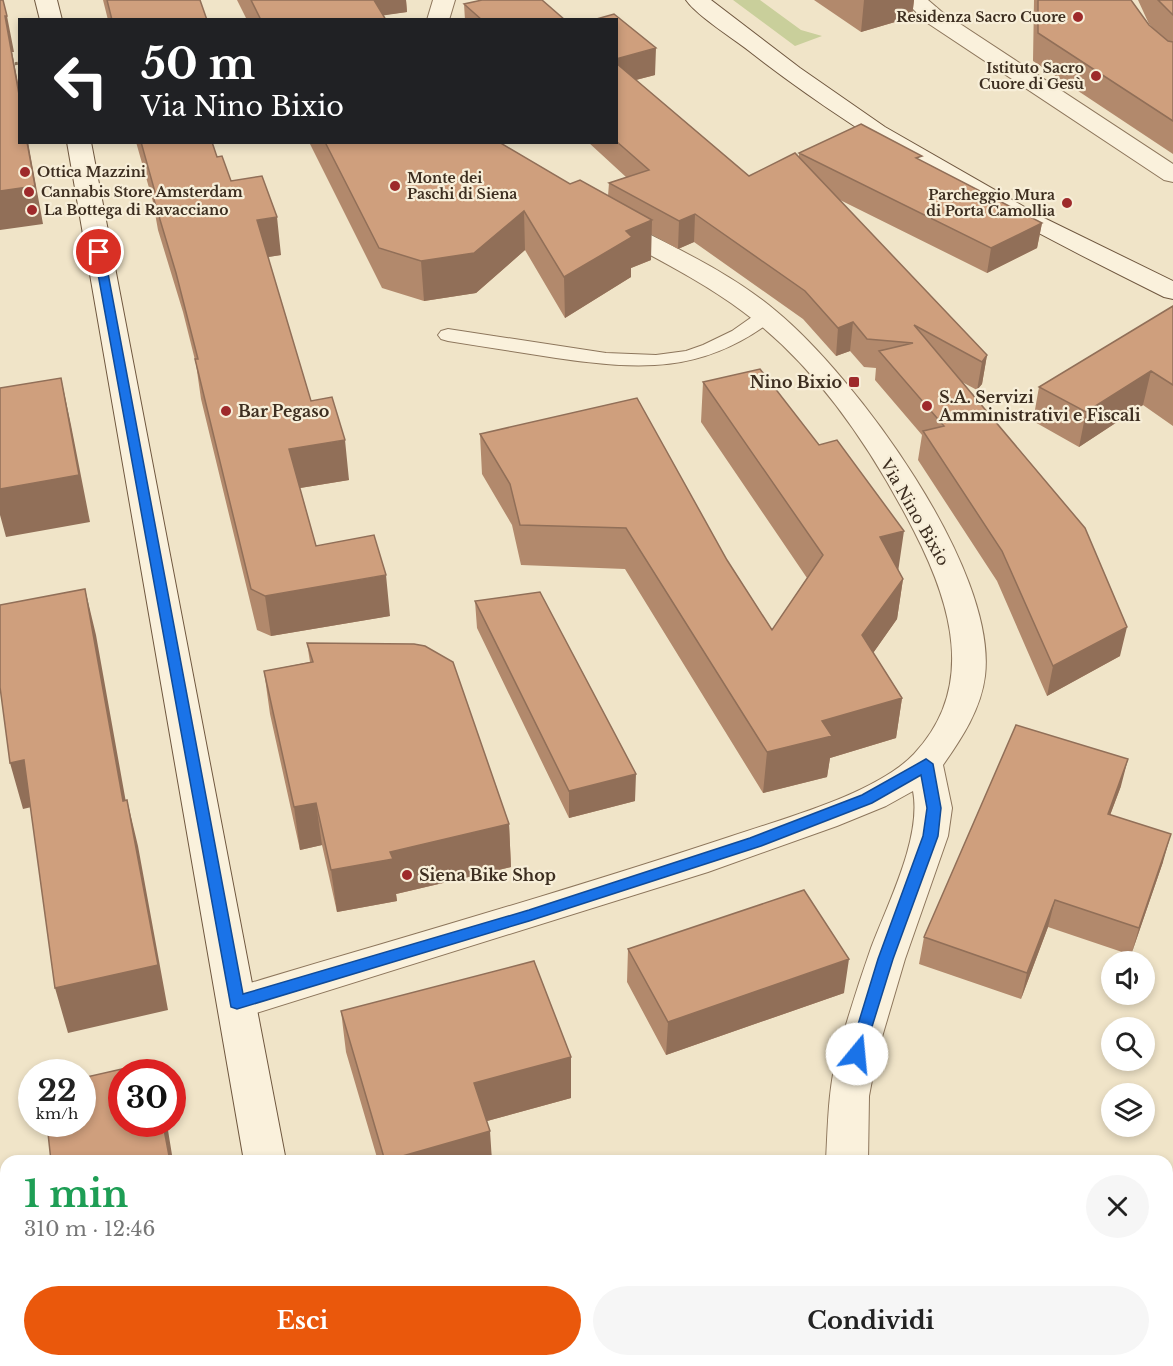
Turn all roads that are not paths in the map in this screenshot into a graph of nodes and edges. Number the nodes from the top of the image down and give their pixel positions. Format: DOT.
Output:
graph roads {
  1 [pos="46,0"];
  2 [pos="444,0"];
  3 [pos="697,0"];
  4 [pos="915,0"];
  5 [pos="50,18"];
  6 [pos="439,18"];
  7 [pos="79,144"];
  8 [pos="1173,174"];
  9 [pos="590,212"];
  10 [pos="1173,291"];
  11 [pos="766,316"];
  12 [pos="448,335"];
  13 [pos="926,764"];
  14 [pos="237,1002"];
  15 [pos="264,1155"];
  16 [pos="847,1155"];
  1 -- 5 [label="street"];
  2 -- 6 [label="street"];
  3 -- 10 [label="street"];
  4 -- 8 [label="street"];
  7 -- 14 [label="street"];
  9 -- 11 [label="street, Via Nino Bixio"];
  11 -- 12 [label="lane"];
  11 -- 13 [label="street, Via Nino Bixio"];
  13 -- 14 [label="street, Via Nino Bixio"];
  13 -- 16 [label="street"];
  14 -- 15 [label="street"];
}
